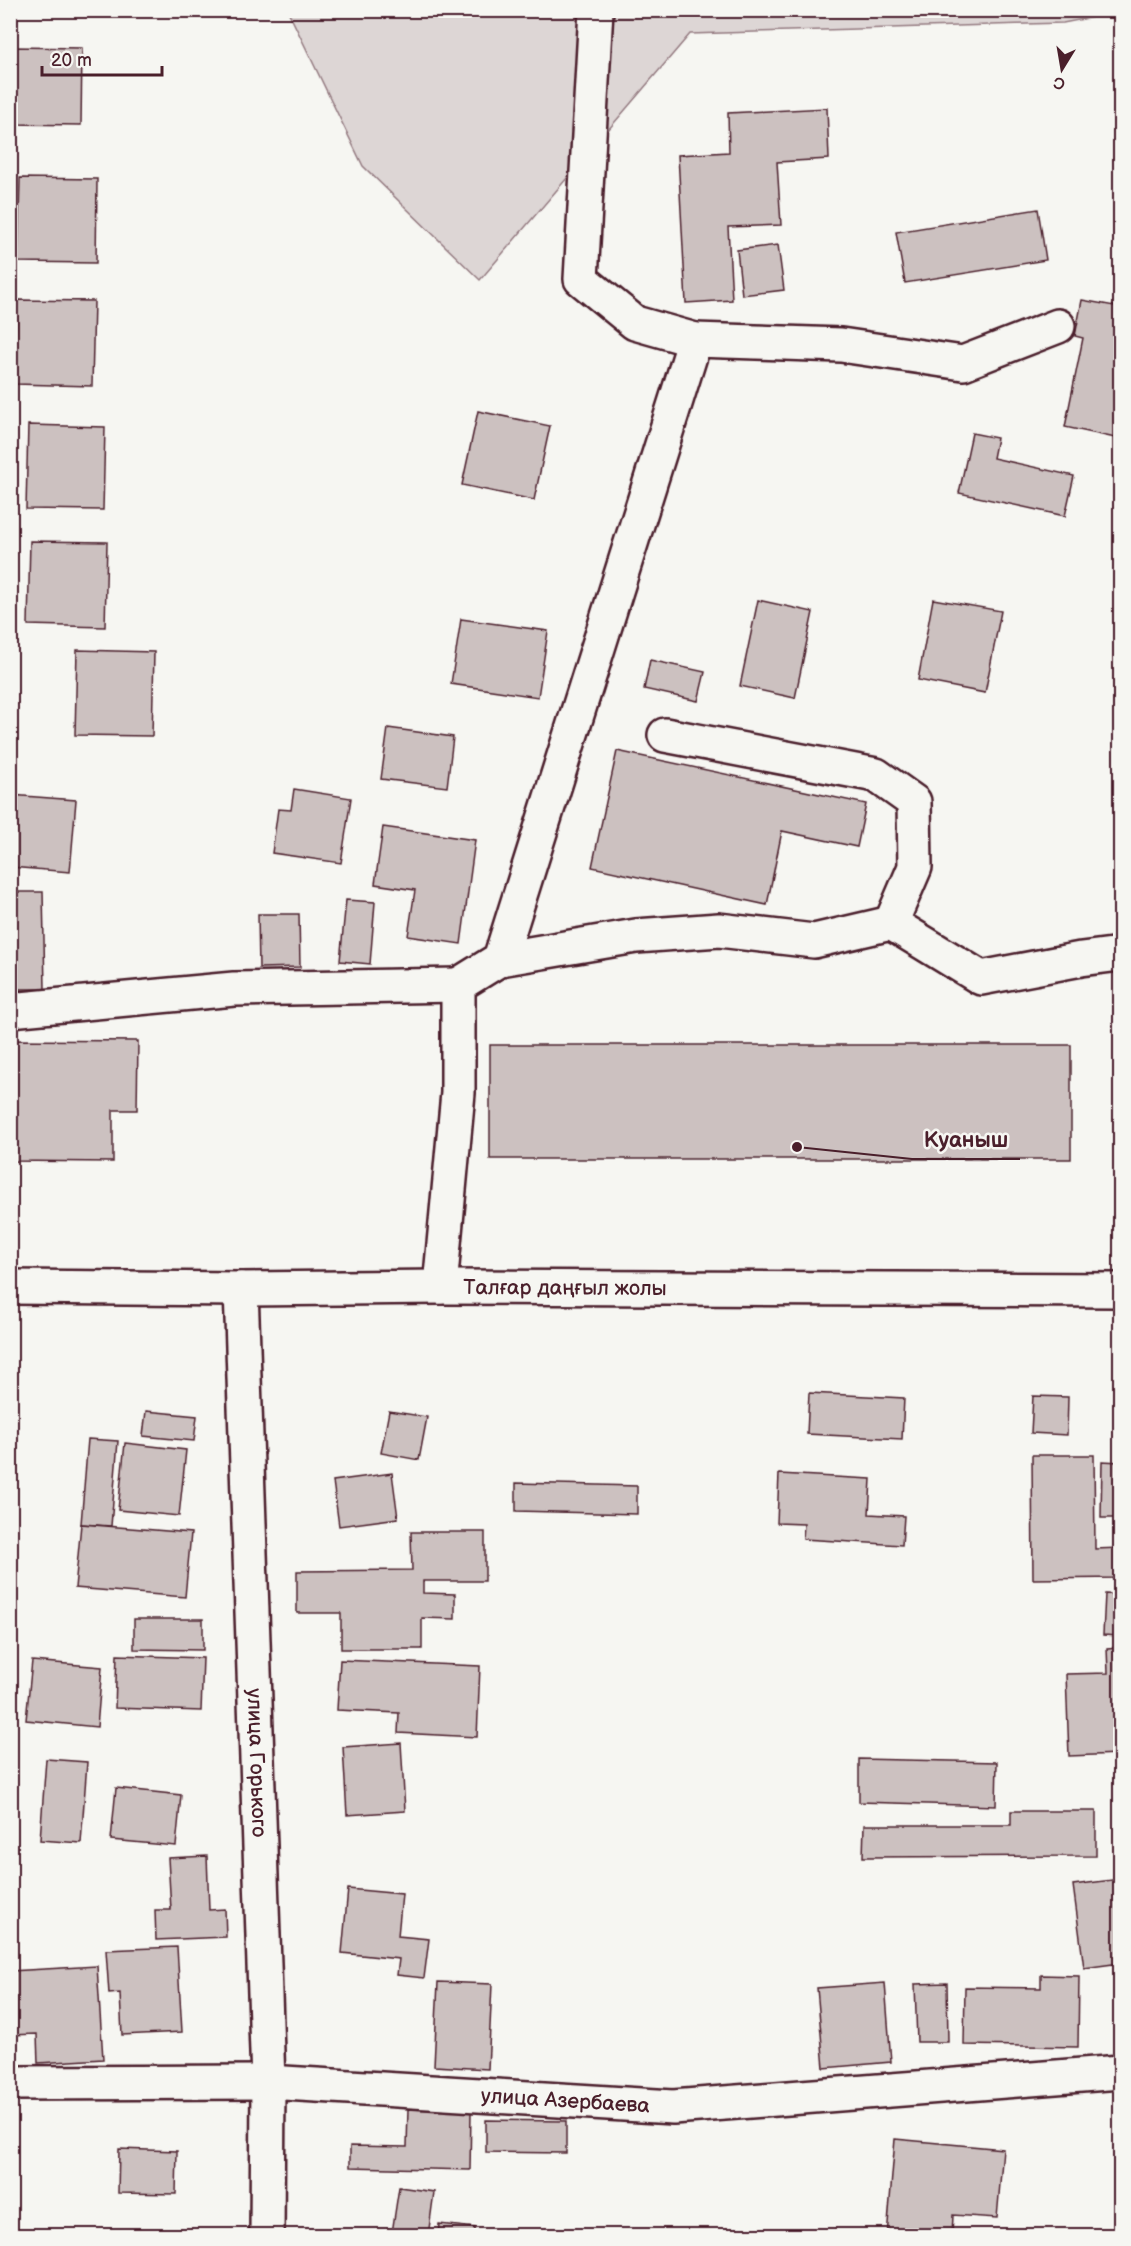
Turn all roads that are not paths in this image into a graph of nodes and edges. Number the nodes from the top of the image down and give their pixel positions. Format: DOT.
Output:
graph roads {
  1 [pos="596,10"];
  2 [pos="1058,326"];
  3 [pos="695,340"];
  4 [pos="665,735"];
  5 [pos="891,923"];
  6 [pos="1120,954"];
  7 [pos="500,959"];
  8 [pos="458,985"];
  9 [pos="10,1010"];
  10 [pos="10,1287"];
  11 [pos="440,1287"];
  12 [pos="241,1289"];
  13 [pos="1120,1290"];
  14 [pos="1120,2072"];
  15 [pos="268,2082"];
  16 [pos="10,2083"];
  17 [pos="267,2235"];
  1 -- 3 [label="street"];
  2 -- 3 [label="street"];
  3 -- 7 [label="street"];
  4 -- 5 [label="street"];
  5 -- 6 [label="street"];
  5 -- 7 [label="street"];
  7 -- 8 [label="street"];
  8 -- 9 [label="street"];
  8 -- 11 [label="street"];
  10 -- 12 [label="street, Талғар даңғыл жолы"];
  11 -- 12 [label="street, Талғар даңғыл жолы"];
  11 -- 13 [label="street, Талғар даңғыл жолы"];
  12 -- 15 [label="street, улица Горького"];
  14 -- 15 [label="street, улица Азербаева"];
  15 -- 16 [label="street, улица Азербаева"];
  15 -- 17 [label="street, улица Горького"];
}
